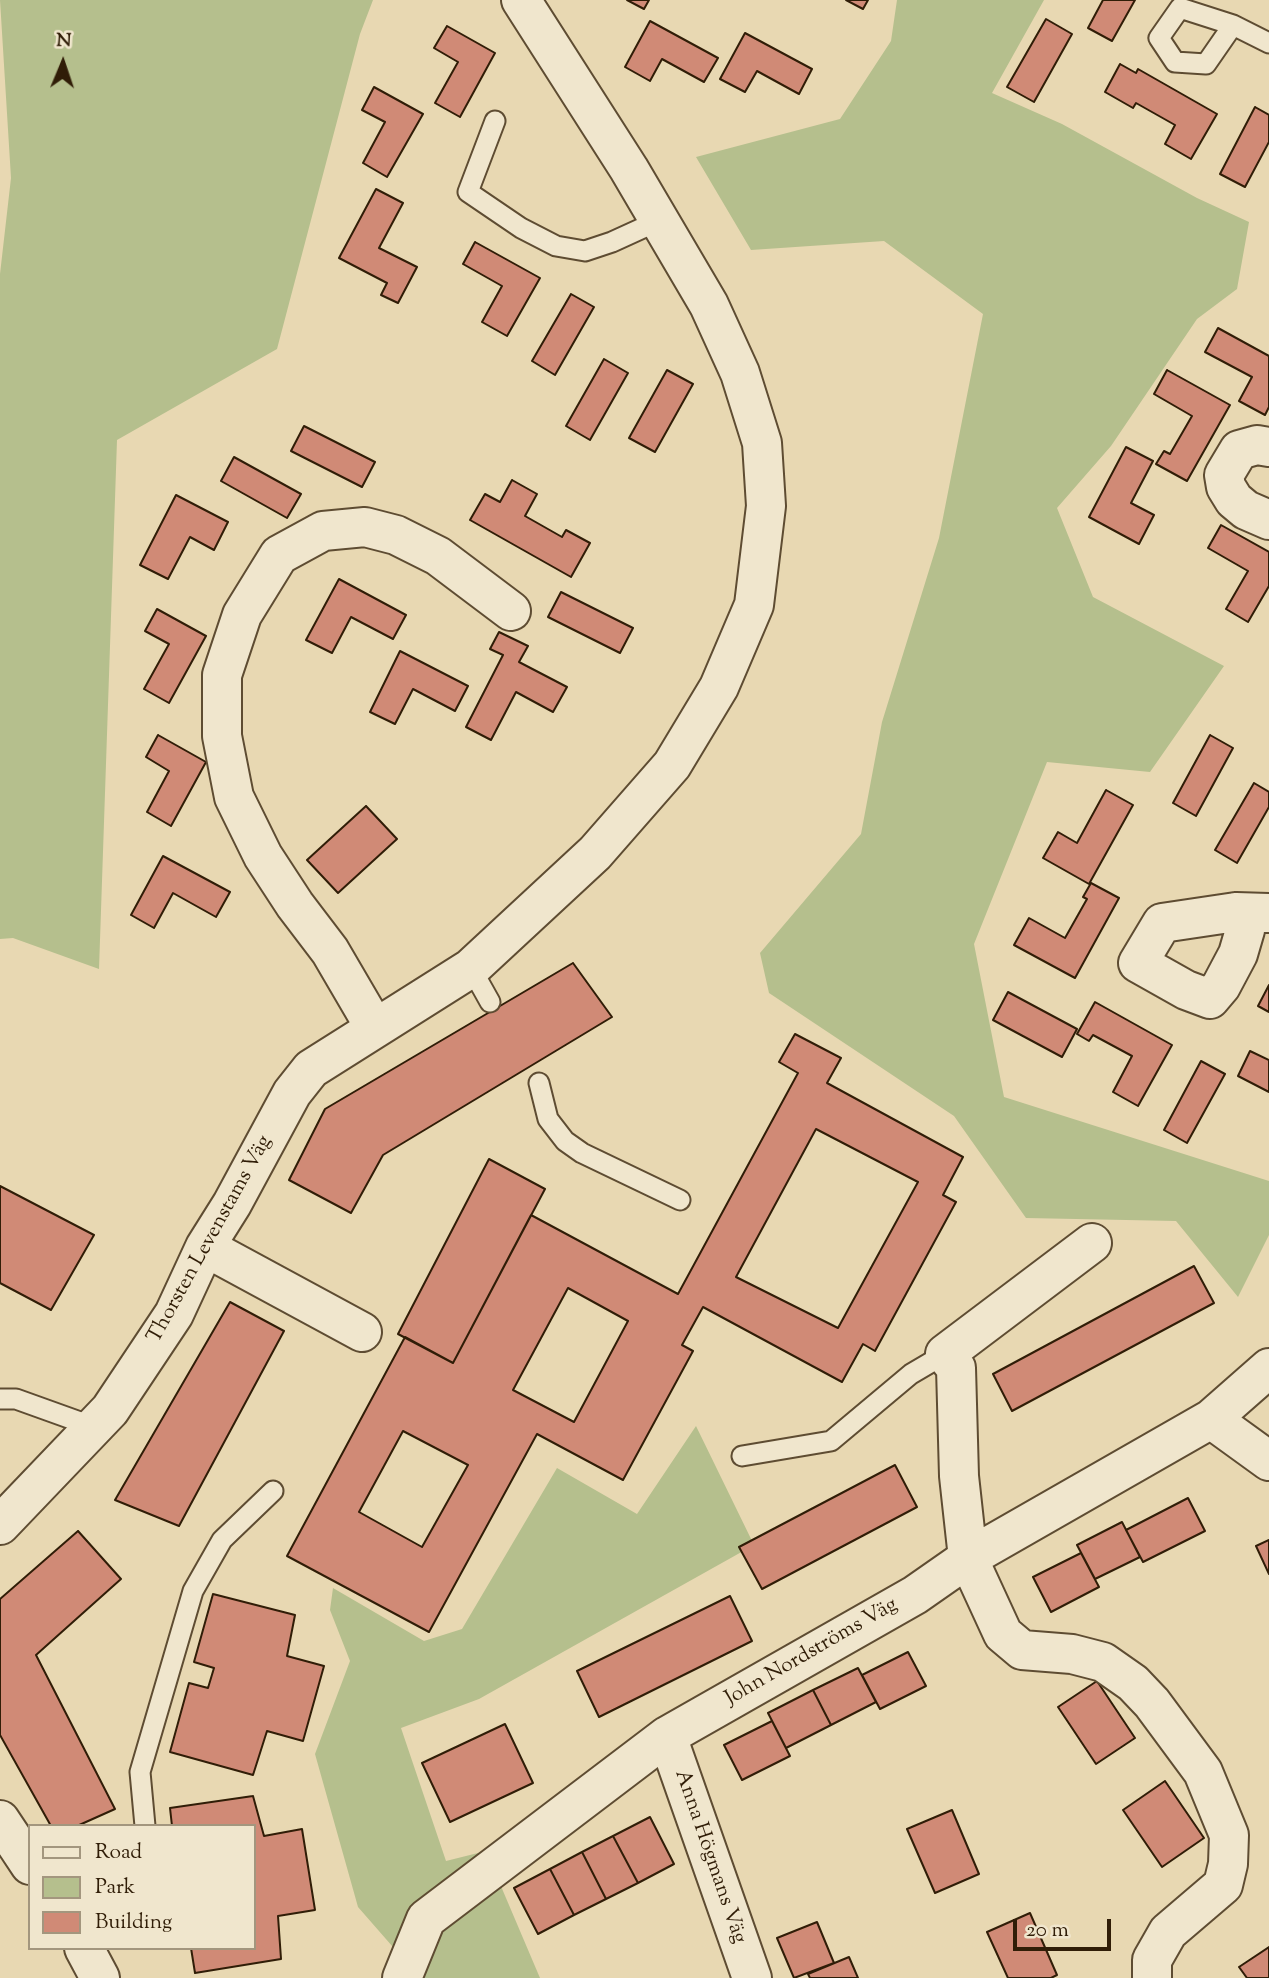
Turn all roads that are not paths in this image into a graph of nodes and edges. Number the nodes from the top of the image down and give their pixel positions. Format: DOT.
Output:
graph roads {
  1 [pos="521,0"];
  2 [pos="1233,25"];
  3 [pos="1269,43"];
  4 [pos="495,121"];
  5 [pos="658,221"];
  6 [pos="1269,447"];
  7 [pos="1269,520"];
  8 [pos="510,611"];
  9 [pos="471,968"];
  10 [pos="491,1002"];
  11 [pos="375,1028"];
  12 [pos="539,1083"];
  13 [pos="680,1200"];
  14 [pos="1092,1243"];
  15 [pos="205,1247"];
  16 [pos="362,1332"];
  17 [pos="945,1354"];
  18 [pos="1269,1368"];
  19 [pos="0,1399"];
  20 [pos="1211,1419"];
  21 [pos="94,1427"];
  22 [pos="742,1456"];
  23 [pos="1269,1461"];
  24 [pos="273,1491"];
  25 [pos="0,1525"];
  26 [pos="968,1558"];
  27 [pos="667,1735"];
  28 [pos="0,1820"];
  29 [pos="145,1824"];
  30 [pos="28,1862"];
  31 [pos="85,1950"];
  32 [pos="100,1978"];
  33 [pos="402,1978"];
  34 [pos="752,1978"];
  35 [pos="1152,1978"];
  1 -- 5 [label="street, Thorsten Levenstams Väg"];
  2 -- 3 [label="lane"];
  4 -- 5 [label="lane"];
  5 -- 9 [label="street, Thorsten Levenstams Väg"];
  6 -- 7 [label="street"];
  8 -- 11 [label="street"];
  9 -- 10 [label="lane"];
  9 -- 11 [label="street, Thorsten Levenstams Väg"];
  11 -- 15 [label="street, Thorsten Levenstams Väg"];
  12 -- 13 [label="lane"];
  14 -- 17 [label="street"];
  15 -- 16 [label="street"];
  15 -- 21 [label="street, Thorsten Levenstams Väg"];
  17 -- 22 [label="lane"];
  17 -- 26 [label="street"];
  18 -- 20 [label="street"];
  19 -- 21 [label="lane"];
  20 -- 23 [label="street"];
  20 -- 26 [label="street, John Nordströms Väg"];
  21 -- 25 [label="street, Thorsten Levenstams Väg"];
  24 -- 29 [label="lane"];
  26 -- 27 [label="street, John Nordströms Väg"];
  26 -- 35 [label="street"];
  27 -- 33 [label="street, John Nordströms Väg"];
  27 -- 34 [label="street, Anna Högmans Väg"];
  28 -- 30 [label="street"];
  31 -- 32 [label="street"];
}
